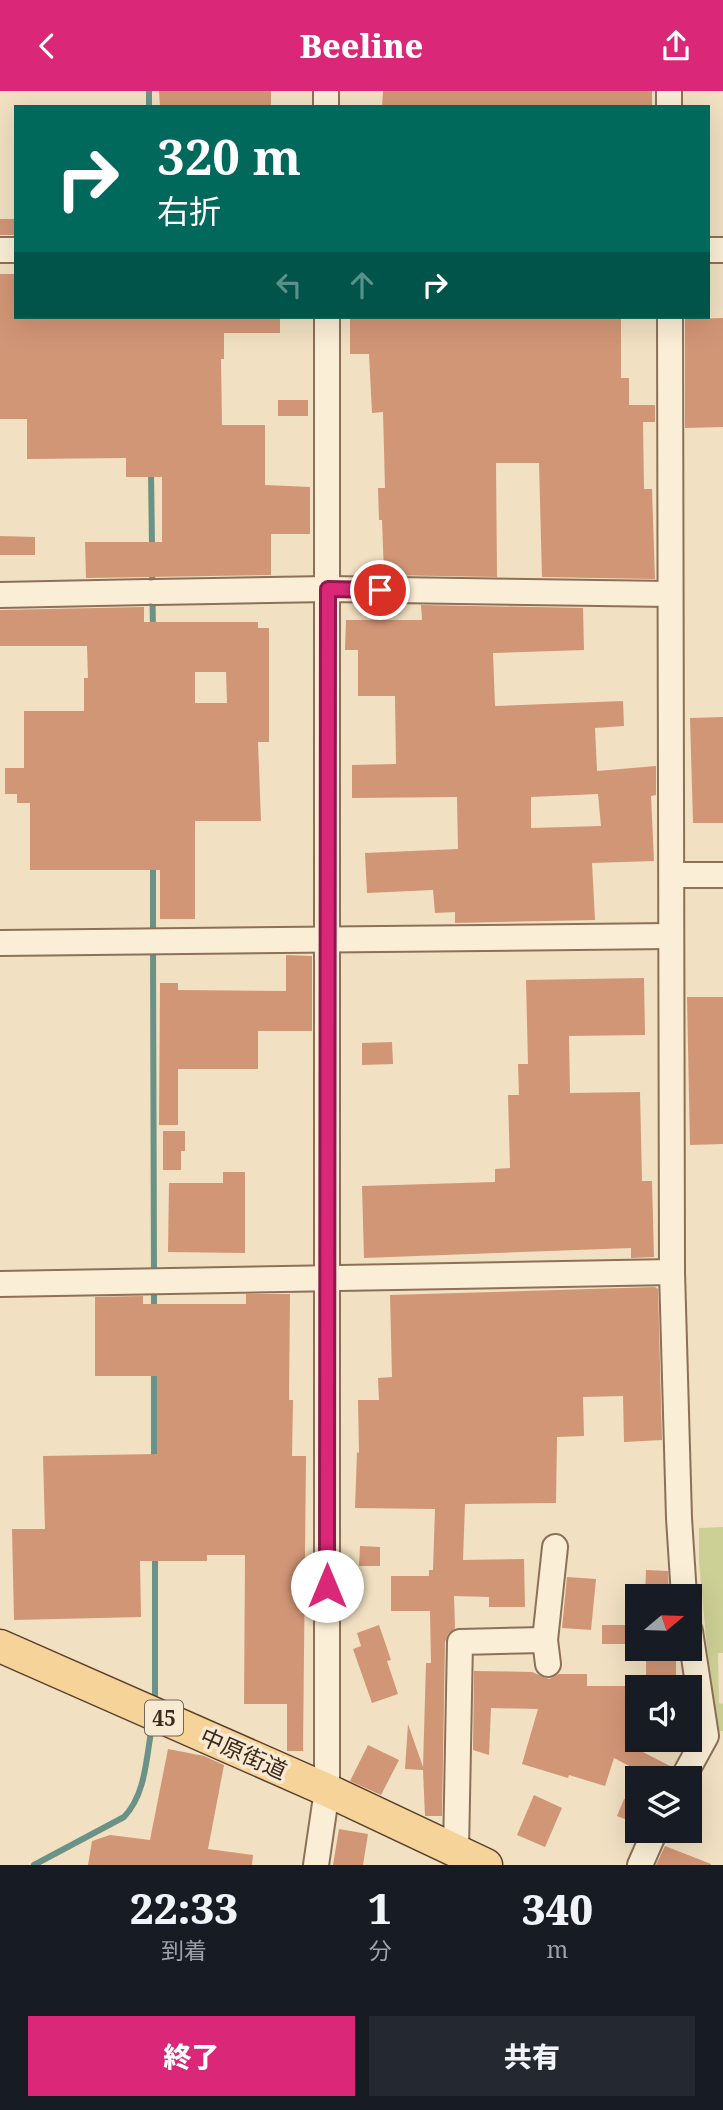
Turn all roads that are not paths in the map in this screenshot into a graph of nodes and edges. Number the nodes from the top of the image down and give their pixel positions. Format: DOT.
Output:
graph roads {
  1 [pos="327,319"];
  2 [pos="670,319"];
  3 [pos="328,589"];
  4 [pos="670,594"];
  5 [pos="0,595"];
  6 [pos="672,875"];
  7 [pos="723,875"];
  8 [pos="670,936"];
  9 [pos="328,938"];
  10 [pos="0,943"];
  11 [pos="672,1272"];
  12 [pos="327,1279"];
  13 [pos="0,1284"];
  14 [pos="555,1547"];
  15 [pos="683,1584"];
  16 [pos="545,1640"];
  17 [pos="0,1646"];
  18 [pos="695,1661"];
  19 [pos="548,1664"];
  20 [pos="690,1766"];
  21 [pos="327,1790"];
  22 [pos="650,1843"];
  23 [pos="456,1851"];
  24 [pos="316,1865"];
  25 [pos="486,1865"];
  26 [pos="640,1865"];
  1 -- 3 [label="street"];
  2 -- 4 [label="street"];
  3 -- 4 [label="street"];
  3 -- 5 [label="street"];
  3 -- 9 [label="street"];
  4 -- 6 [label="street"];
  6 -- 7 [label="street"];
  6 -- 8 [label="street"];
  8 -- 9 [label="street"];
  8 -- 11 [label="street"];
  9 -- 10 [label="street"];
  9 -- 12 [label="street"];
  11 -- 12 [label="street"];
  11 -- 15 [label="street"];
  12 -- 13 [label="street"];
  12 -- 21 [label="street"];
  14 -- 16 [label="street"];
  16 -- 19 [label="street"];
  16 -- 23 [label="street"];
  17 -- 21 [label="main road, 中原街道 / 45"];
  18 -- 20 [label="street"];
  21 -- 23 [label="main road, 中原街道 / 45"];
  21 -- 24 [label="street"];
  22 -- 26 [label="street"];
  23 -- 25 [label="main road, 中原街道 / 45"];
}
